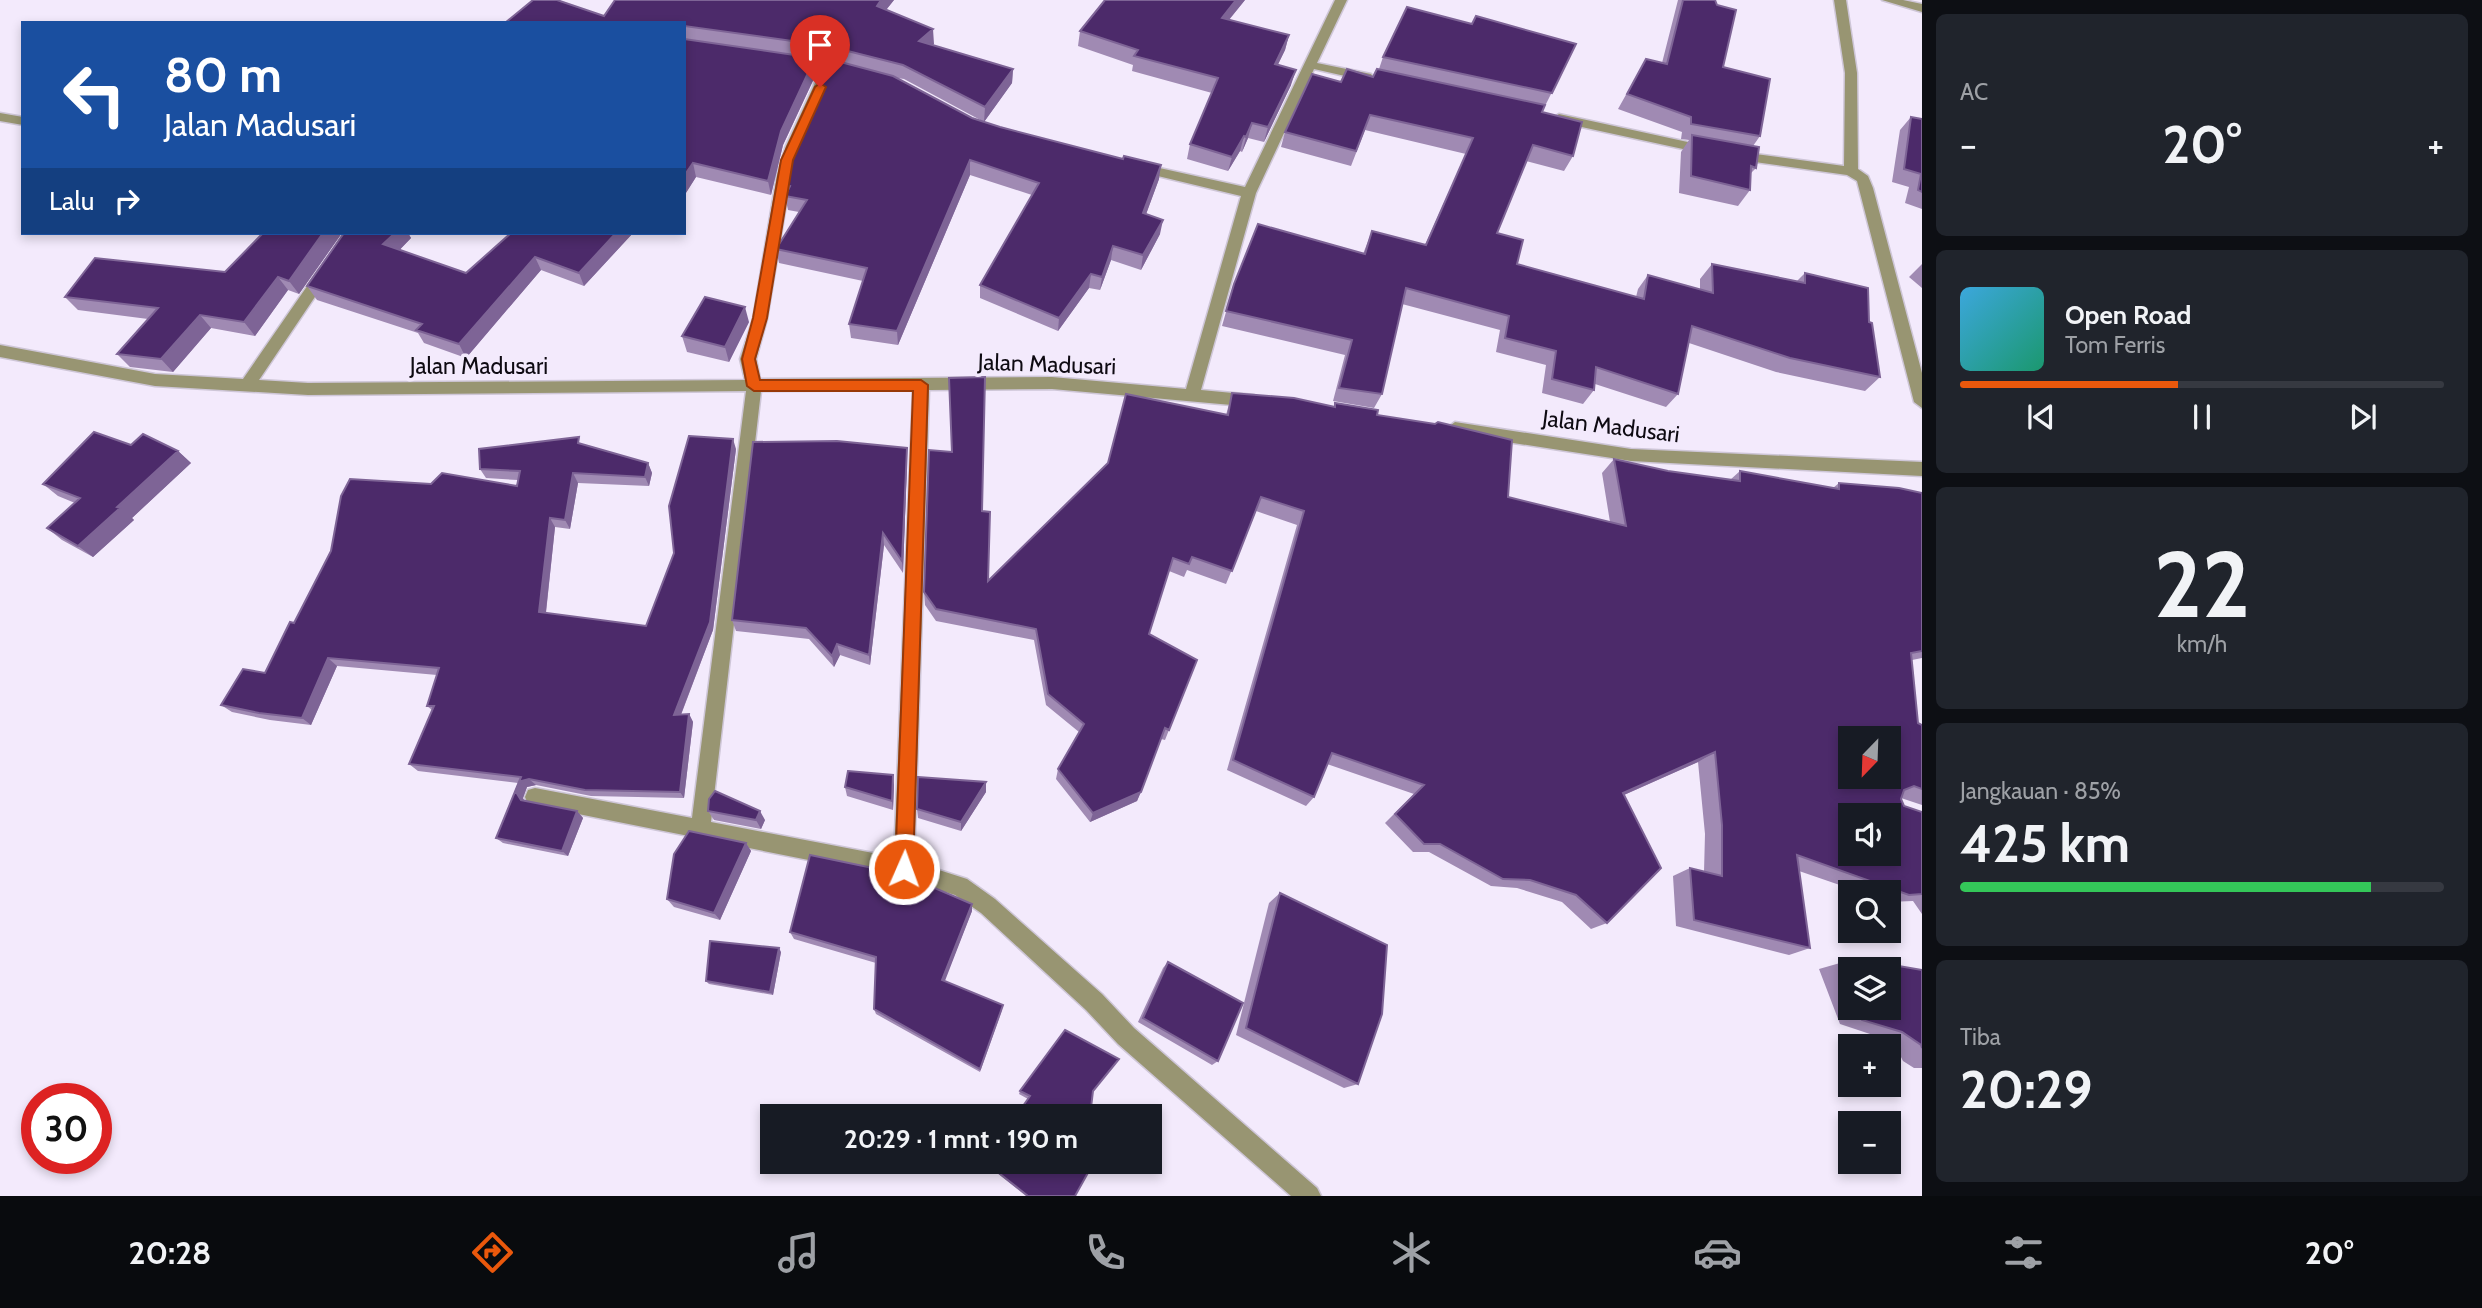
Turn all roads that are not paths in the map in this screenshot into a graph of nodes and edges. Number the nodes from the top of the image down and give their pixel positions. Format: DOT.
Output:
graph roads {
  1 [pos="1341,0"];
  2 [pos="1840,0"];
  3 [pos="1888,0"];
  4 [pos="1922,8"];
  5 [pos="782,62"];
  6 [pos="1311,65"];
  7 [pos="829,67"];
  8 [pos="864,76"];
  9 [pos="1377,79"];
  10 [pos="1549,116"];
  11 [pos="0,117"];
  12 [pos="21,121"];
  13 [pos="1126,164"];
  14 [pos="1851,171"];
  15 [pos="1249,193"];
  16 [pos="330,265"];
  17 [pos="0,351"];
  18 [pos="921,385"];
  19 [pos="247,386"];
  20 [pos="754,386"];
  21 [pos="1192,395"];
  22 [pos="1922,402"];
  23 [pos="1273,403"];
  24 [pos="1442,426"];
  25 [pos="1922,469"];
  26 [pos="535,797"];
  27 [pos="701,827"];
  28 [pos="904,869"];
  29 [pos="1309,1196"];
  1 -- 6 [label="street"];
  2 -- 14 [label="street"];
  3 -- 4 [label="street"];
  5 -- 7 [label="street"];
  6 -- 9 [label="street"];
  6 -- 15 [label="street"];
  7 -- 8 [label="street"];
  7 -- 20 [label="street"];
  10 -- 14 [label="street"];
  11 -- 12 [label="street"];
  13 -- 15 [label="street"];
  14 -- 22 [label="street"];
  15 -- 21 [label="street"];
  16 -- 19 [label="street"];
  17 -- 19 [label="street, Jalan Madusari"];
  18 -- 20 [label="street, Jalan Madusari"];
  18 -- 21 [label="street, Jalan Madusari"];
  18 -- 28 [label="street"];
  19 -- 20 [label="street, Jalan Madusari"];
  20 -- 27 [label="street"];
  21 -- 23 [label="street, Jalan Madusari"];
  24 -- 25 [label="street, Jalan Madusari"];
  26 -- 27 [label="street"];
  27 -- 28 [label="street"];
  28 -- 29 [label="street"];
}
